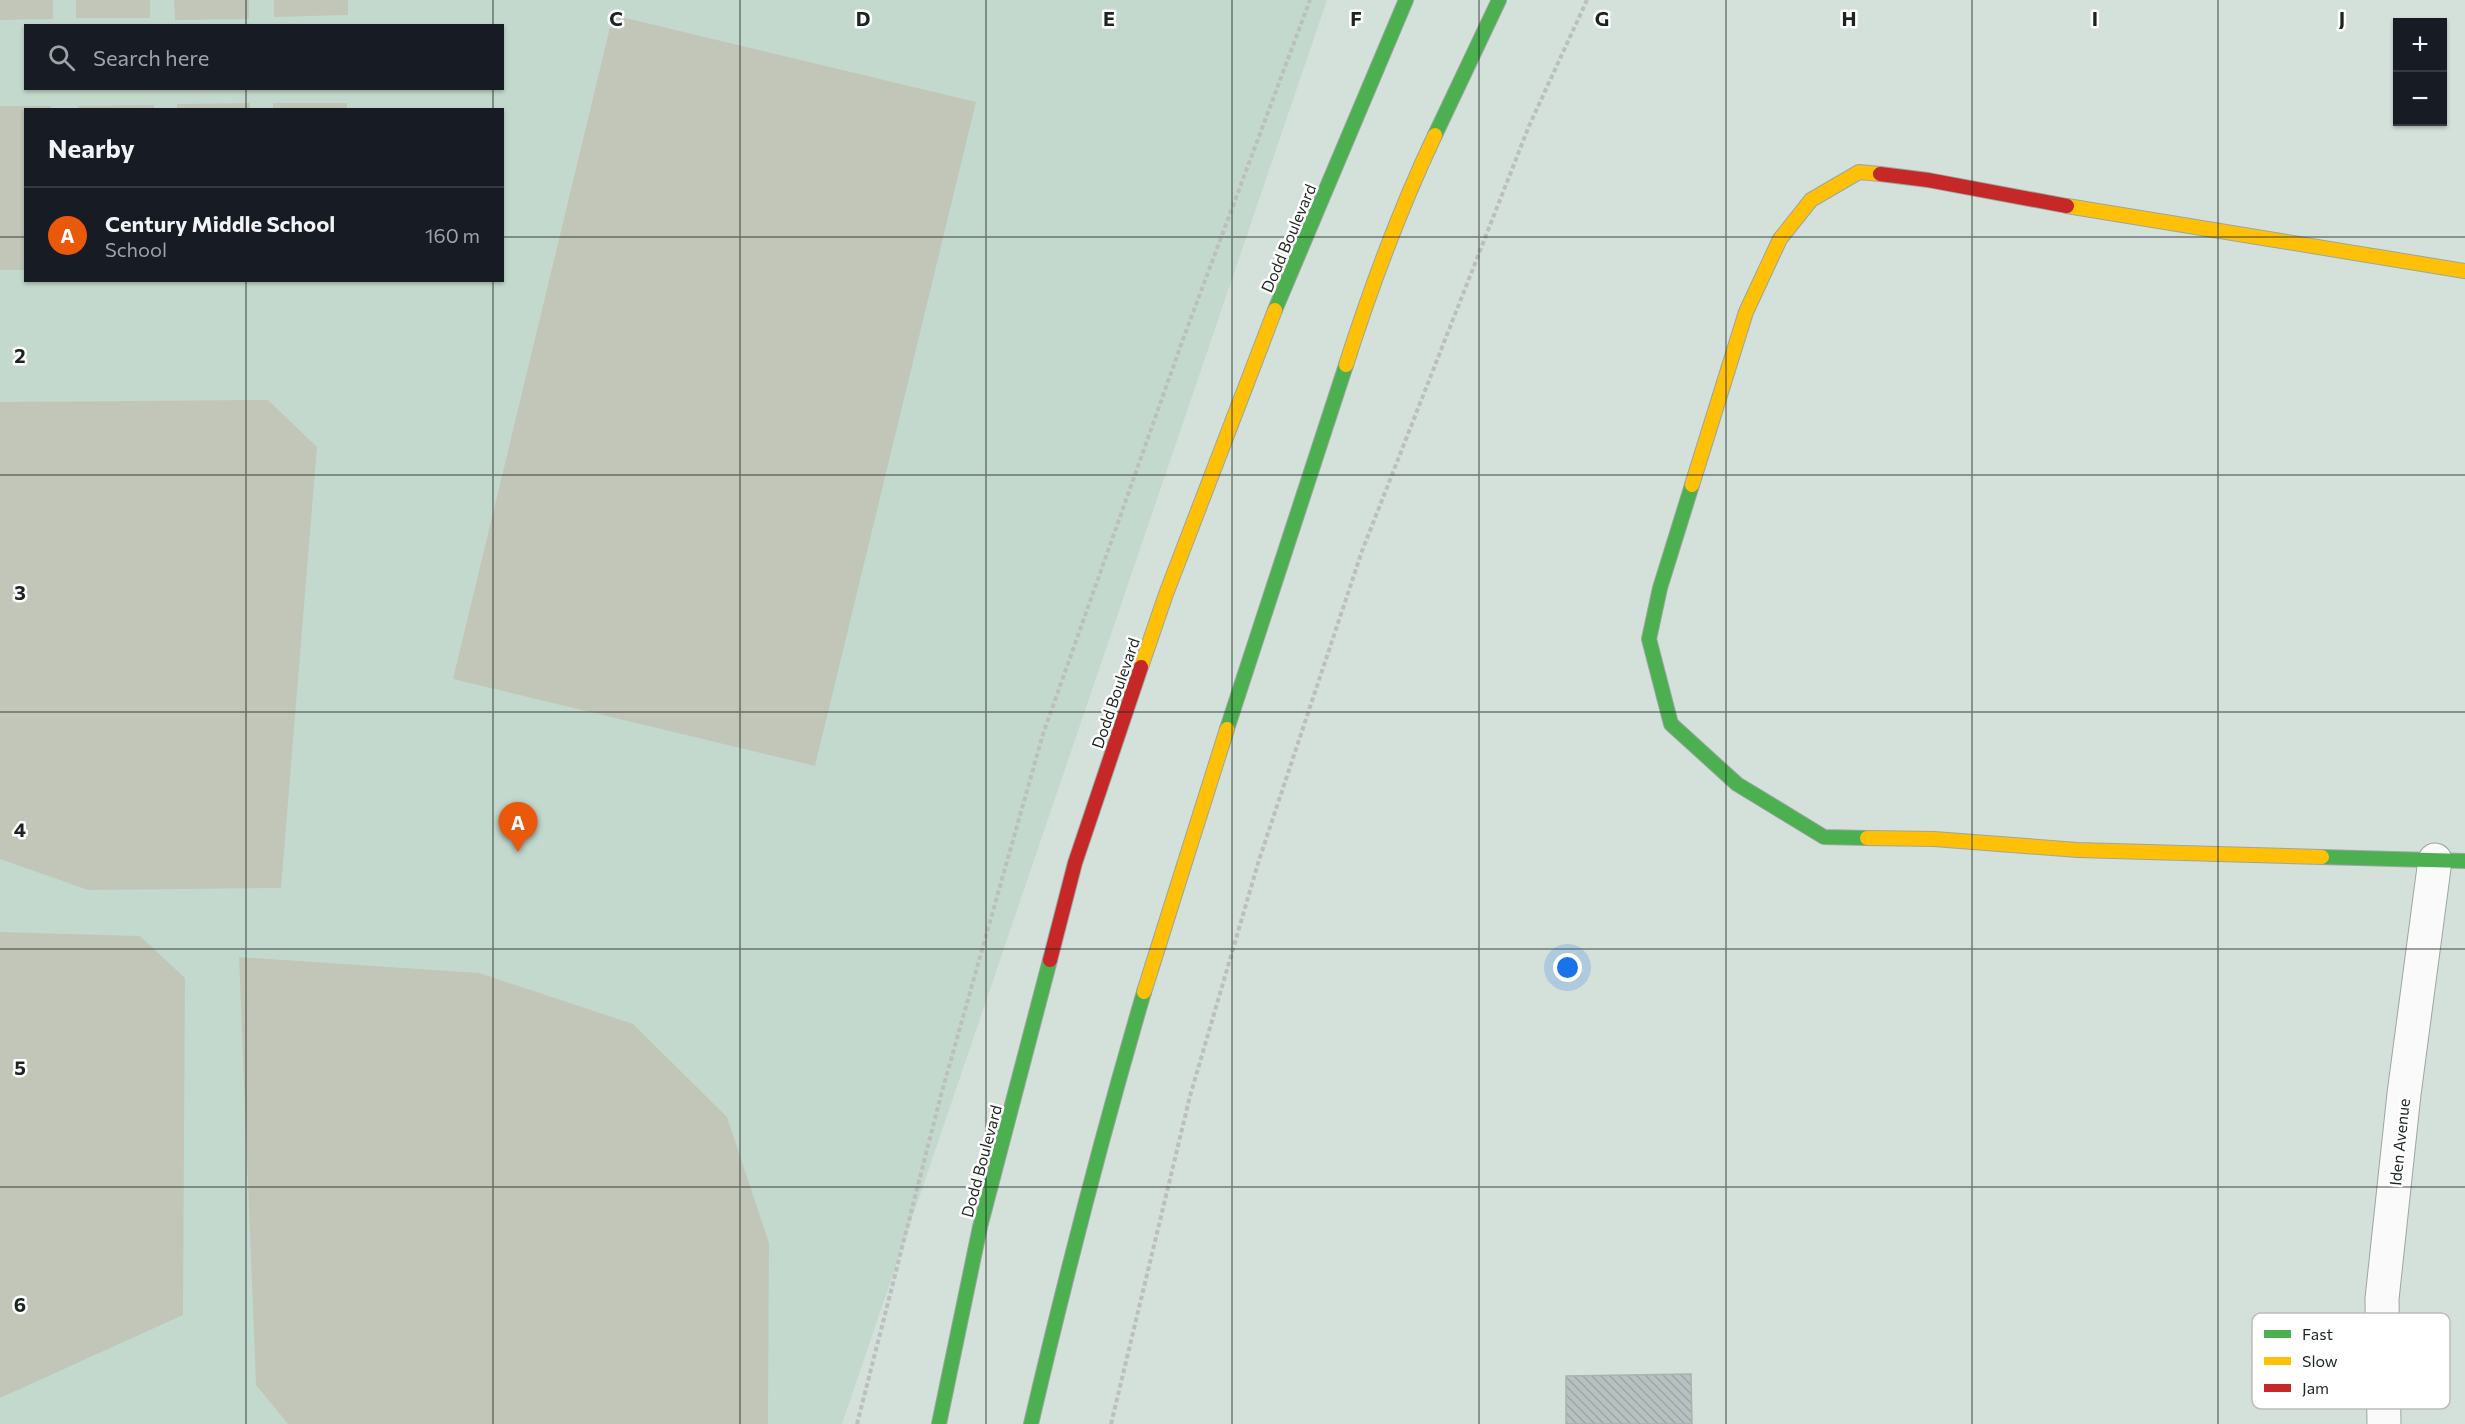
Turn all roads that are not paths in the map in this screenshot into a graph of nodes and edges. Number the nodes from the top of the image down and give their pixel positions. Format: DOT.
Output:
graph roads {
  1 [pos="1406,0"];
  2 [pos="1500,0"];
  3 [pos="2465,271"];
  4 [pos="2450,861"];
  5 [pos="2382,1313"];
  6 [pos="2384,1409"];
  7 [pos="939,1424"];
  8 [pos="1031,1424"];
  9 [pos="2384,1424"];
  1 -- 7 [label="main road, Dodd Boulevard"];
  2 -- 8 [label="main road"];
  3 -- 4 [label="main road"];
  4 -- 5 [label="street, Iden Avenue"];
  6 -- 9 [label="street, Iden Avenue"];
}
